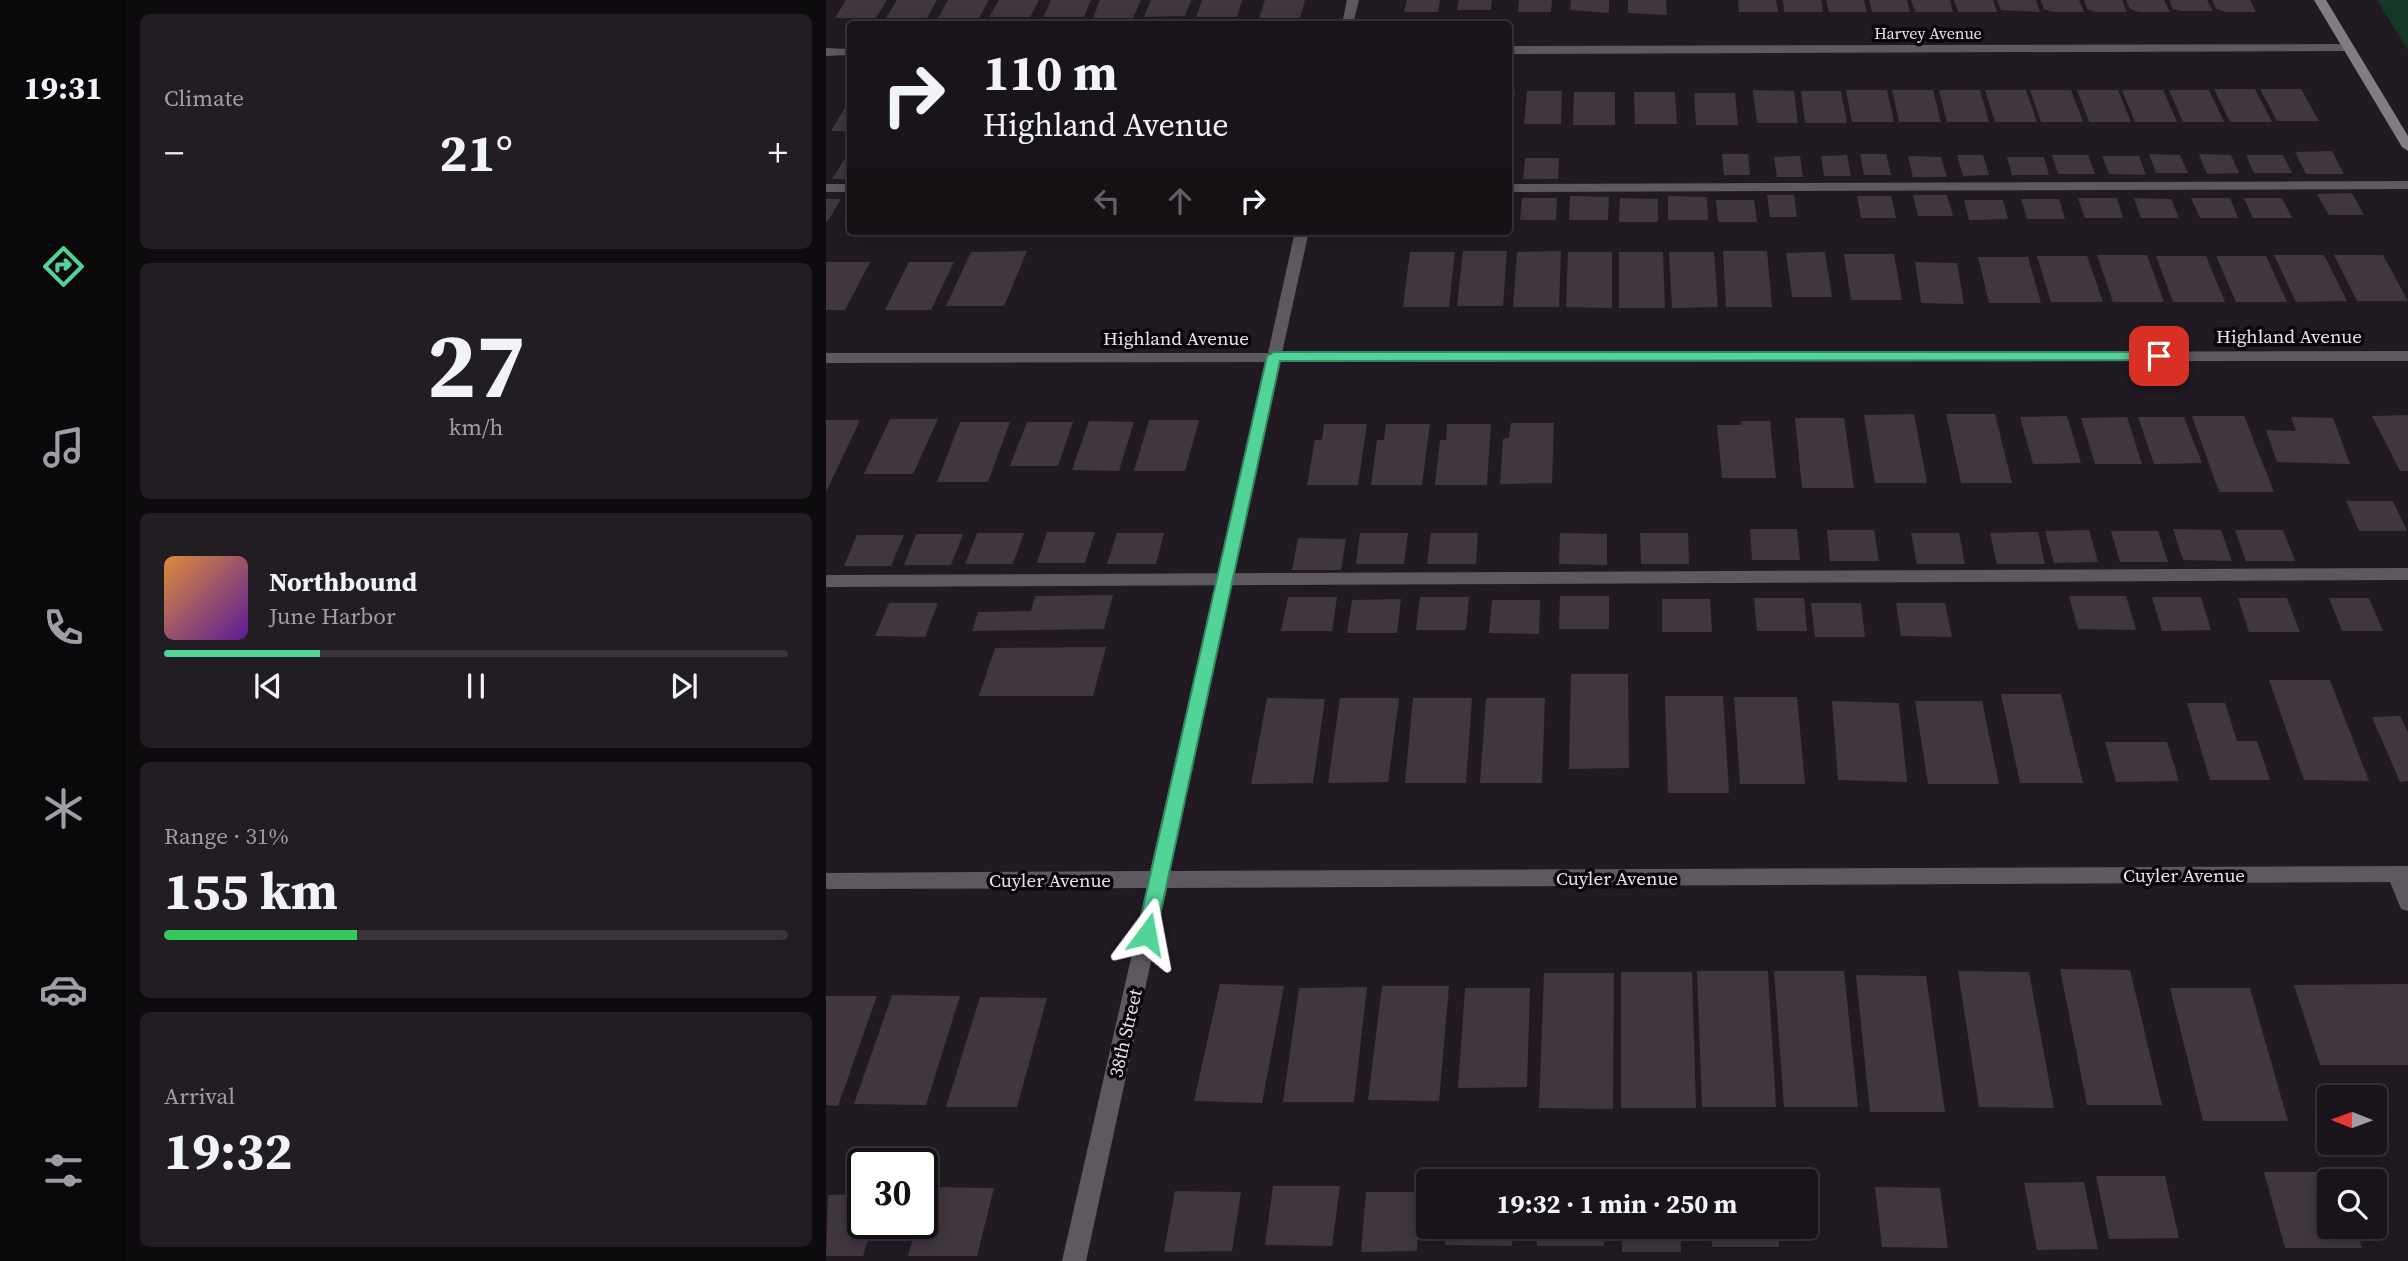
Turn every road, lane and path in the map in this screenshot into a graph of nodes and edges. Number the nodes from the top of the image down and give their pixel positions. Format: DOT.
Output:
graph roads {
  1 [pos="1353,0"];
  2 [pos="2320,0"];
  3 [pos="1349,21"];
  4 [pos="2348,47"];
  5 [pos="1512,50"];
  6 [pos="826,52"];
  7 [pos="847,52"];
  8 [pos="2408,148"];
  9 [pos="2408,185"];
  10 [pos="826,188"];
  11 [pos="847,188"];
  12 [pos="1512,188"];
  13 [pos="1301,235"];
  14 [pos="1274,356"];
  15 [pos="2408,356"];
  16 [pos="826,358"];
  17 [pos="2408,574"];
  18 [pos="1227,579"];
  19 [pos="826,580"];
  20 [pos="2403,874"];
  21 [pos="1159,880"];
  22 [pos="826,881"];
  23 [pos="2408,903"];
  24 [pos="1074,1261"];
  1 -- 3 [label="street"];
  2 -- 4 [label="main road"];
  4 -- 5 [label="street, Harvey Avenue"];
  4 -- 8 [label="main road"];
  6 -- 7 [label="street"];
  9 -- 12 [label="street"];
  10 -- 11 [label="street"];
  13 -- 14 [label="street, 38th Street"];
  14 -- 15 [label="street, Highland Avenue"];
  14 -- 16 [label="street, Highland Avenue"];
  14 -- 18 [label="street, 38th Street"];
  17 -- 18 [label="street"];
  18 -- 19 [label="street"];
  18 -- 21 [label="street, 38th Street"];
  20 -- 21 [label="street, Cuyler Avenue"];
  20 -- 23 [label="street"];
  21 -- 22 [label="street, Cuyler Avenue"];
  21 -- 24 [label="street, 38th Street"];
}
